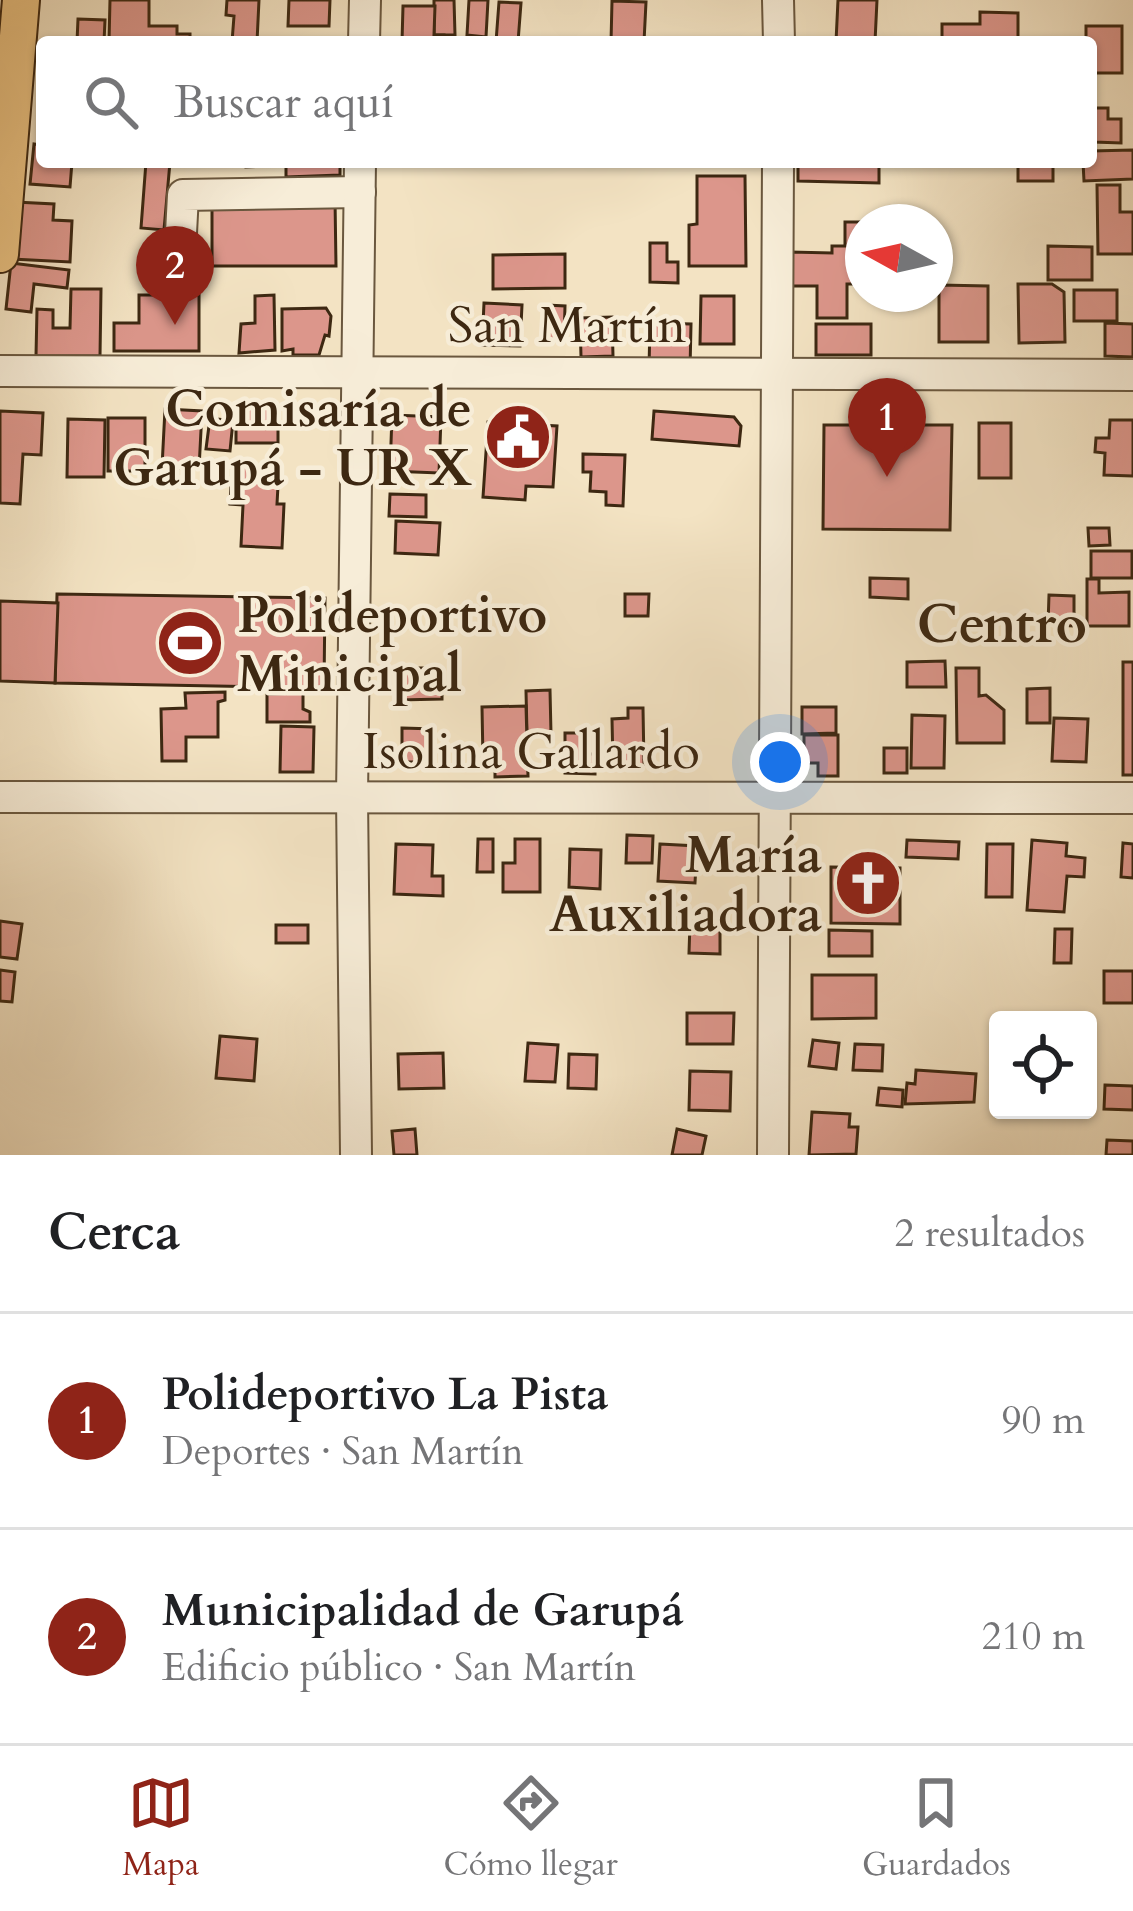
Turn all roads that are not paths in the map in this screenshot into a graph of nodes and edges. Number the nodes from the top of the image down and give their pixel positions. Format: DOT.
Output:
graph roads {
  1 [pos="21,0"];
  2 [pos="365,0"];
  3 [pos="778,0"];
  4 [pos="364,36"];
  5 [pos="778,36"];
  6 [pos="778,168"];
  7 [pos="360,177"];
  8 [pos="0,254"];
  9 [pos="178,271"];
  10 [pos="0,371"];
  11 [pos="358,372"];
  12 [pos="777,373"];
  13 [pos="1133,375"];
  14 [pos="0,797"];
  15 [pos="352,797"];
  16 [pos="1133,798"];
  17 [pos="775,799"];
  18 [pos="356,1155"];
  19 [pos="773,1155"];
  1 -- 8 [label="main road"];
  2 -- 4 [label="street"];
  3 -- 5 [label="street"];
  6 -- 12 [label="street"];
  7 -- 9 [label="street"];
  7 -- 11 [label="street"];
  10 -- 11 [label="street, San Martín"];
  11 -- 12 [label="street, San Martín"];
  11 -- 15 [label="street"];
  12 -- 13 [label="street, San Martín"];
  12 -- 17 [label="street"];
  14 -- 15 [label="street, Isolina Gallardo"];
  15 -- 17 [label="street, Isolina Gallardo"];
  15 -- 18 [label="street"];
  16 -- 17 [label="street, Isolina Gallardo"];
  17 -- 19 [label="street"];
}
